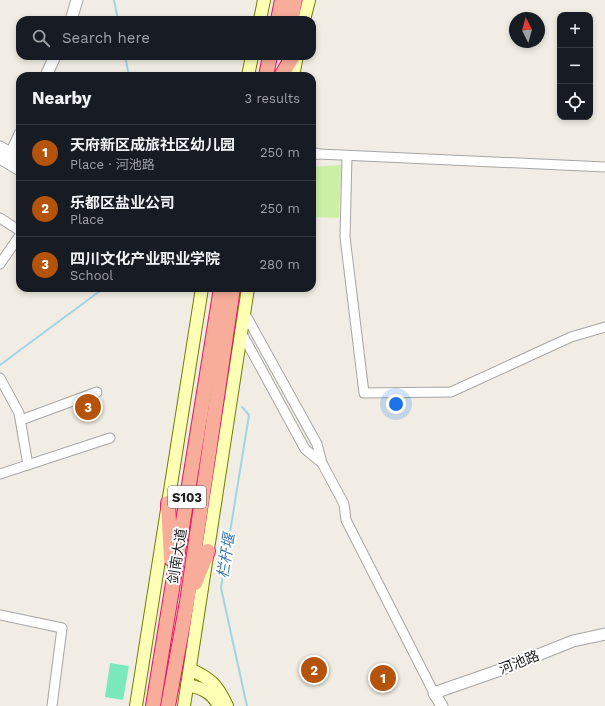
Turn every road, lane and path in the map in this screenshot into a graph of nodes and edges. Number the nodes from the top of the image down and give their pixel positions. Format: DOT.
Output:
graph roads {
  1 [pos="76,0"];
  2 [pos="264,0"];
  3 [pos="282,0"];
  4 [pos="296,0"];
  5 [pos="309,0"];
  6 [pos="72,16"];
  7 [pos="261,16"];
  8 [pos="279,16"];
  9 [pos="292,16"];
  10 [pos="305,16"];
  11 [pos="53,60"];
  12 [pos="251,60"];
  13 [pos="269,60"];
  14 [pos="282,60"];
  15 [pos="290,60"];
  16 [pos="296,60"];
  17 [pos="48,72"];
  18 [pos="249,72"];
  19 [pos="267,72"];
  20 [pos="281,72"];
  21 [pos="283,72"];
  22 [pos="294,72"];
  23 [pos="16,143"];
  24 [pos="0,147"];
  25 [pos="316,154"];
  26 [pos="347,156"];
  27 [pos="9,158"];
  28 [pos="16,166"];
  29 [pos="605,167"];
  30 [pos="0,218"];
  31 [pos="16,228"];
  32 [pos="16,241"];
  33 [pos="0,264"];
  34 [pos="196,292"];
  35 [pos="201,292"];
  36 [pos="220,292"];
  37 [pos="232,292"];
  38 [pos="247,292"];
  39 [pos="200,301"];
  40 [pos="243,311"];
  41 [pos="605,327"];
  42 [pos="240,330"];
  43 [pos="1,381"];
  44 [pos="97,392"];
  45 [pos="21,420"];
  46 [pos="110,438"];
  47 [pos="322,462"];
  48 [pos="28,465"];
  49 [pos="0,474"];
  50 [pos="168,503"];
  51 [pos="208,551"];
  52 [pos="172,586"];
  53 [pos="187,602"];
  54 [pos="0,615"];
  55 [pos="605,634"];
  56 [pos="190,669"];
  57 [pos="156,683"];
  58 [pos="187,685"];
  59 [pos="434,692"];
  60 [pos="169,703"];
  61 [pos="52,706"];
  62 [pos="136,706"];
  63 [pos="148,706"];
  64 [pos="154,706"];
  65 [pos="184,706"];
  66 [pos="219,706"];
  67 [pos="227,706"];
  68 [pos="442,706"];
  1 -- 6 [label="street"];
  2 -- 7 [label="main road"];
  3 -- 8 [label="highway"];
  4 -- 9 [label="highway"];
  5 -- 10 [label="main road"];
  11 -- 17 [label="street"];
  12 -- 18 [label="main road"];
  13 -- 19 [label="highway"];
  14 -- 20 [label="highway"];
  15 -- 21 [label="highway"];
  16 -- 22 [label="main road"];
  23 -- 27 [label="street"];
  24 -- 27 [label="street"];
  25 -- 26 [label="street"];
  26 -- 29 [label="street"];
  26 -- 41 [label="street"];
  27 -- 28 [label="street"];
  30 -- 31 [label="street"];
  32 -- 33 [label="street"];
  34 -- 39 [label="street"];
  35 -- 39 [label="main road"];
  36 -- 52 [label="highway, 剑南大道 / S103"];
  37 -- 53 [label="highway, 剑南大道 / S103"];
  38 -- 40 [label="main road"];
  39 -- 50 [label="main road"];
  40 -- 42 [label="main road"];
  40 -- 47 [label="street"];
  42 -- 47 [label="street"];
  42 -- 51 [label="main road"];
  43 -- 45 [label="street"];
  44 -- 45 [label="street"];
  45 -- 48 [label="street"];
  46 -- 48 [label="street"];
  47 -- 59 [label="street"];
  48 -- 49 [label="street"];
  50 -- 52 [label="highway"];
  50 -- 62 [label="main road"];
  51 -- 53 [label="highway"];
  51 -- 56 [label="main road"];
  52 -- 57 [label="highway, 剑南大道 / S103"];
  53 -- 60 [label="highway, 剑南大道 / S103"];
  54 -- 61 [label="street"];
  55 -- 59 [label="street, 河池路"];
  56 -- 58 [label="main road"];
  56 -- 67 [label="main road"];
  57 -- 63 [label="highway"];
  57 -- 64 [label="highway, 剑南大道 / S103"];
  58 -- 65 [label="main road"];
  58 -- 66 [label="main road"];
  59 -- 68 [label="street"];
}
